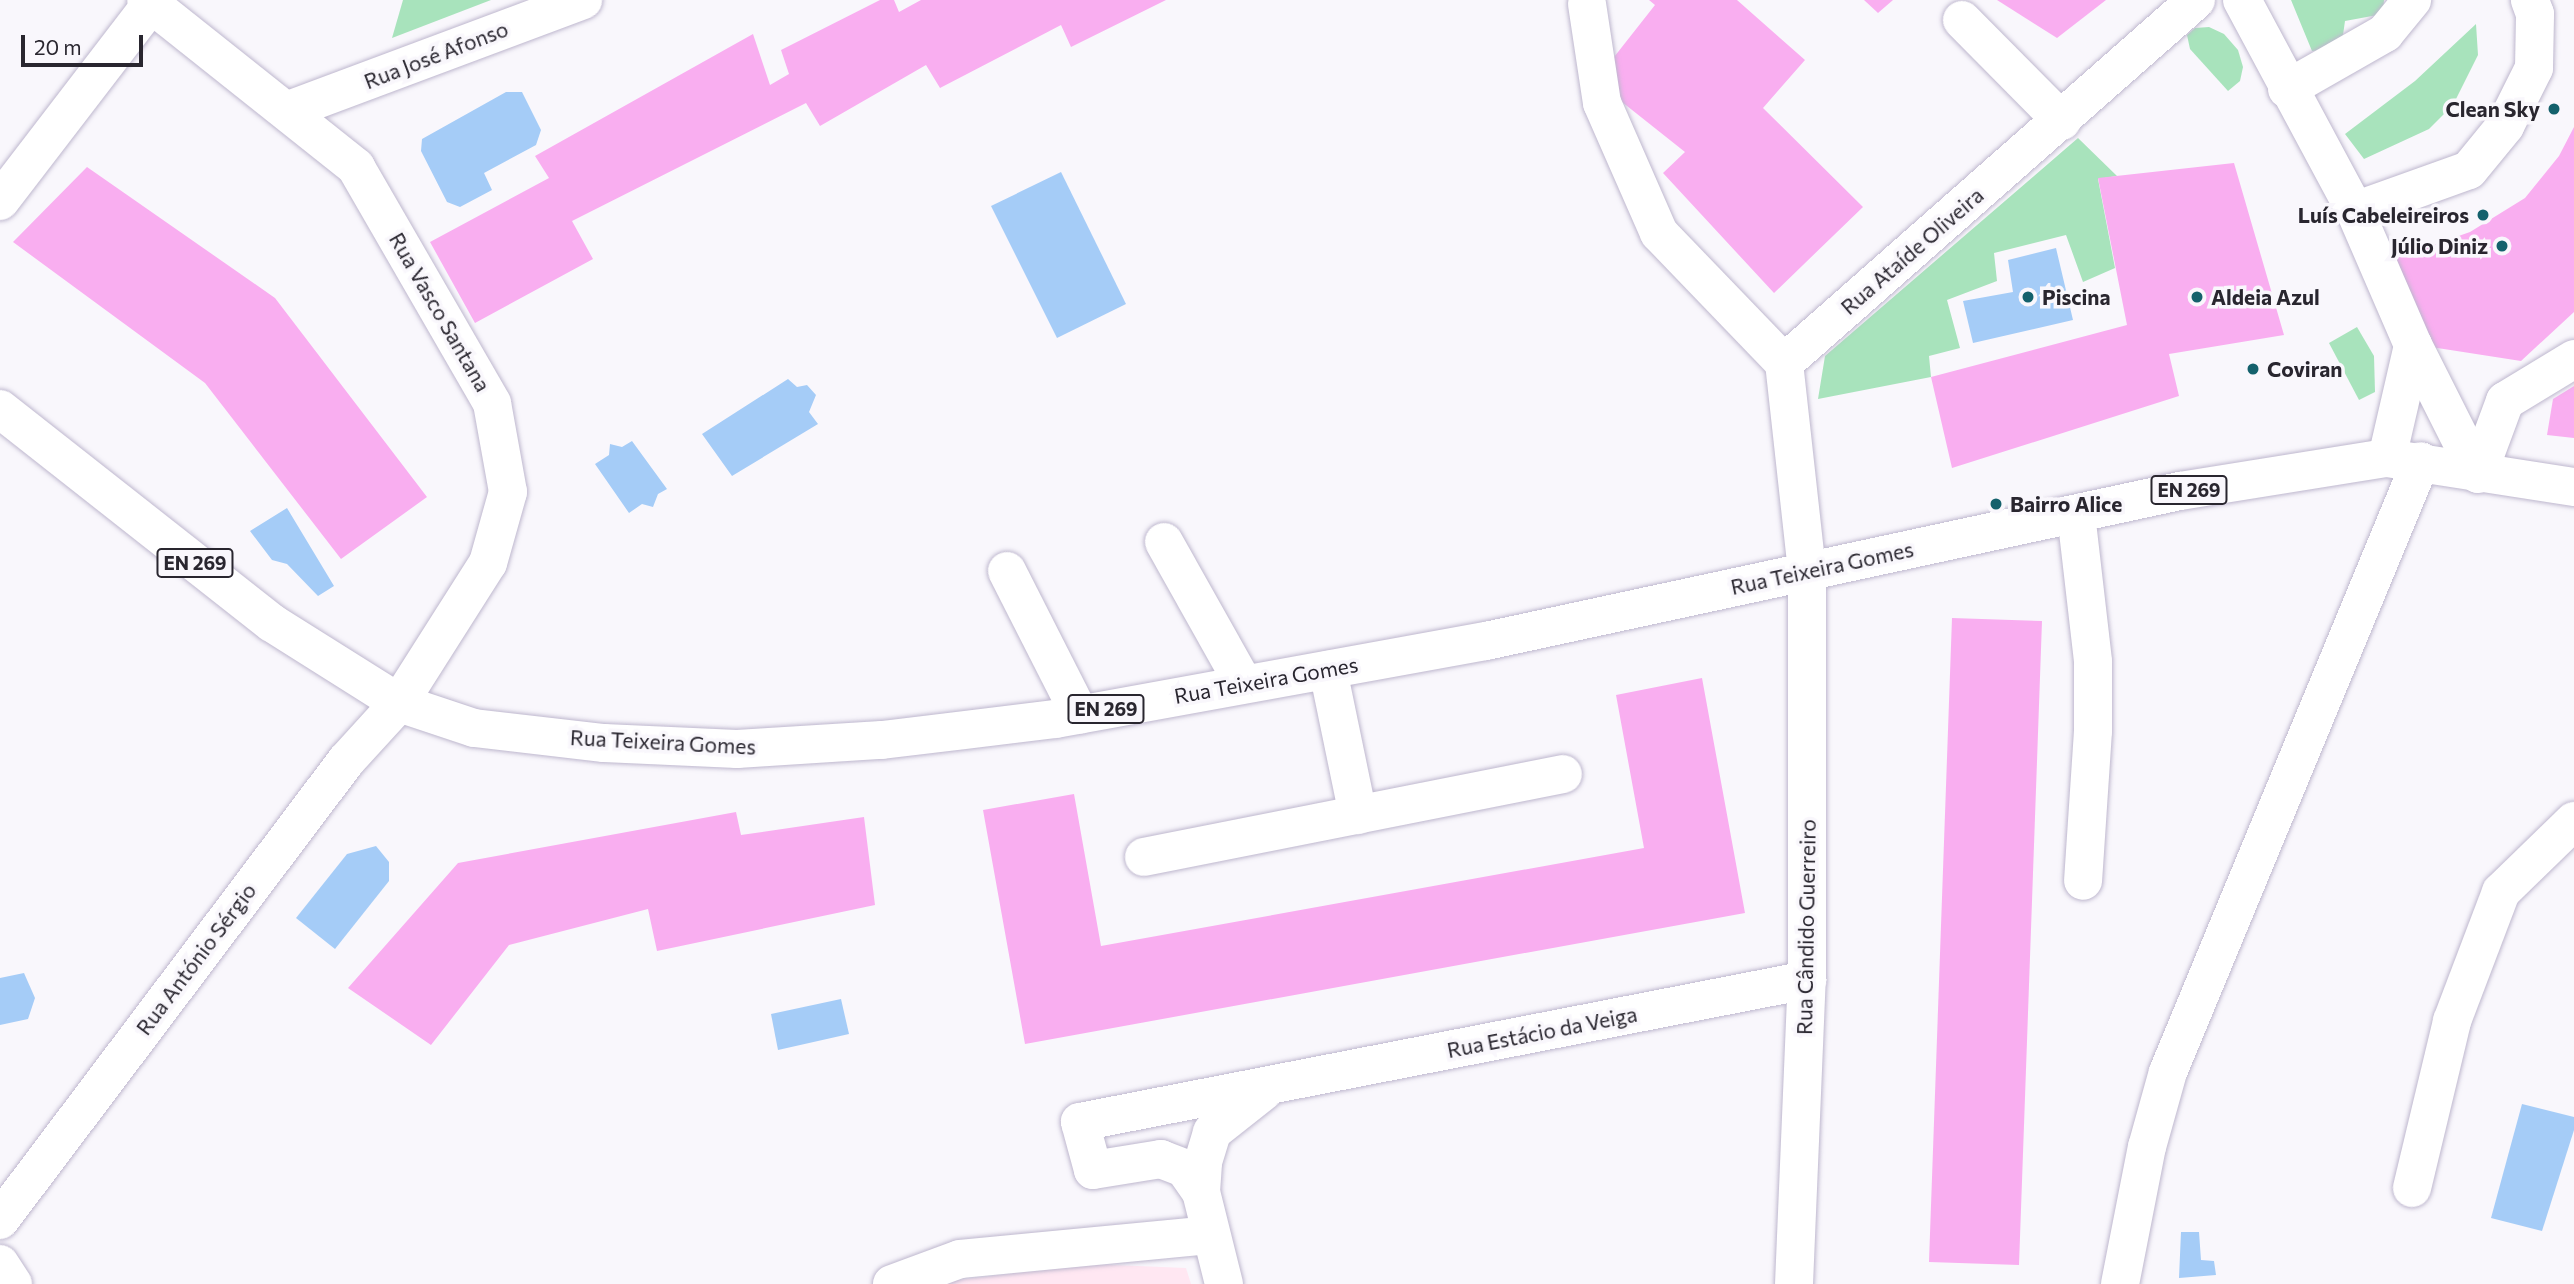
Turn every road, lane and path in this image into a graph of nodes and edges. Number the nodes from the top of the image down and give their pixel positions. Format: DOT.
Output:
graph roads {
  1 [pos="583,0"];
  2 [pos="2196,0"];
  3 [pos="2242,0"];
  4 [pos="2412,0"];
  5 [pos="2530,0"];
  6 [pos="149,2"];
  7 [pos="1587,4"];
  8 [pos="1962,20"];
  9 [pos="2287,89"];
  10 [pos="289,110"];
  11 [pos="2062,121"];
  12 [pos="0,201"];
  13 [pos="2355,211"];
  14 [pos="2413,345"];
  15 [pos="2574,359"];
  16 [pos="1784,363"];
  17 [pos="0,409"];
  18 [pos="2404,460"];
  19 [pos="2478,474"];
  20 [pos="2574,487"];
  21 [pos="2076,514"];
  22 [pos="1164,542"];
  23 [pos="1007,571"];
  24 [pos="1807,571"];
  25 [pos="1328,670"];
  26 [pos="1243,683"];
  27 [pos="399,703"];
  28 [pos="1080,715"];
  29 [pos="1563,774"];
  30 [pos="1358,815"];
  31 [pos="2574,821"];
  32 [pos="1144,857"];
  33 [pos="2084,881"];
  34 [pos="1807,980"];
  35 [pos="1278,1083"];
  36 [pos="2412,1188"];
  37 [pos="1201,1192"];
  38 [pos="0,1220"];
  39 [pos="1209,1235"];
  40 [pos="0,1264"];
  41 [pos="13,1284"];
  42 [pos="892,1284"];
  43 [pos="1224,1284"];
  44 [pos="1794,1284"];
  45 [pos="2120,1284"];
  1 -- 10 [label="street, Rua José Afonso"];
  2 -- 11 [label="street, Rua Ataíde Oliveira"];
  3 -- 9 [label="street"];
  4 -- 9 [label="street"];
  5 -- 13 [label="street"];
  6 -- 10 [label="street, Rua Vasco Santana"];
  6 -- 12 [label="street"];
  7 -- 16 [label="street"];
  8 -- 11 [label="street"];
  9 -- 13 [label="street"];
  10 -- 27 [label="street, Rua Vasco Santana"];
  11 -- 16 [label="street, Rua Ataíde Oliveira"];
  13 -- 14 [label="street"];
  14 -- 18 [label="street"];
  14 -- 19 [label="street"];
  15 -- 19 [label="street"];
  16 -- 24 [label="street"];
  17 -- 27 [label="street, Rua Teixeira Gomes / EN 269"];
  18 -- 19 [label="street, Rua Teixeira Gomes / EN 269"];
  18 -- 21 [label="street, Rua Teixeira Gomes / EN 269"];
  18 -- 45 [label="street"];
  19 -- 20 [label="street, Rua Teixeira Gomes / EN 269"];
  21 -- 24 [label="street, Rua Teixeira Gomes / EN 269"];
  21 -- 33 [label="street"];
  22 -- 26 [label="street"];
  23 -- 28 [label="street"];
  24 -- 25 [label="street, Rua Teixeira Gomes / EN 269"];
  24 -- 34 [label="street, Rua Cândido Guerreiro"];
  25 -- 26 [label="street, Rua Teixeira Gomes / EN 269"];
  25 -- 30 [label="street"];
  26 -- 28 [label="street, Rua Teixeira Gomes / EN 269"];
  27 -- 28 [label="street, Rua Teixeira Gomes / EN 269"];
  27 -- 38 [label="street, Rua António Sérgio"];
  29 -- 30 [label="street"];
  30 -- 32 [label="street"];
  31 -- 36 [label="street"];
  34 -- 35 [label="street, Rua Estácio da Veiga"];
  34 -- 44 [label="street, Rua Cândido Guerreiro"];
  35 -- 37 [label="street, Rua Estácio da Veiga"];
  35 -- 37 [label="street, Rua Estácio da Veiga"];
  37 -- 39 [label="street, Rua Estácio da Veiga"];
  39 -- 42 [label="street"];
  39 -- 43 [label="street, Rua Estácio da Veiga"];
  40 -- 41 [label="street"];
}
